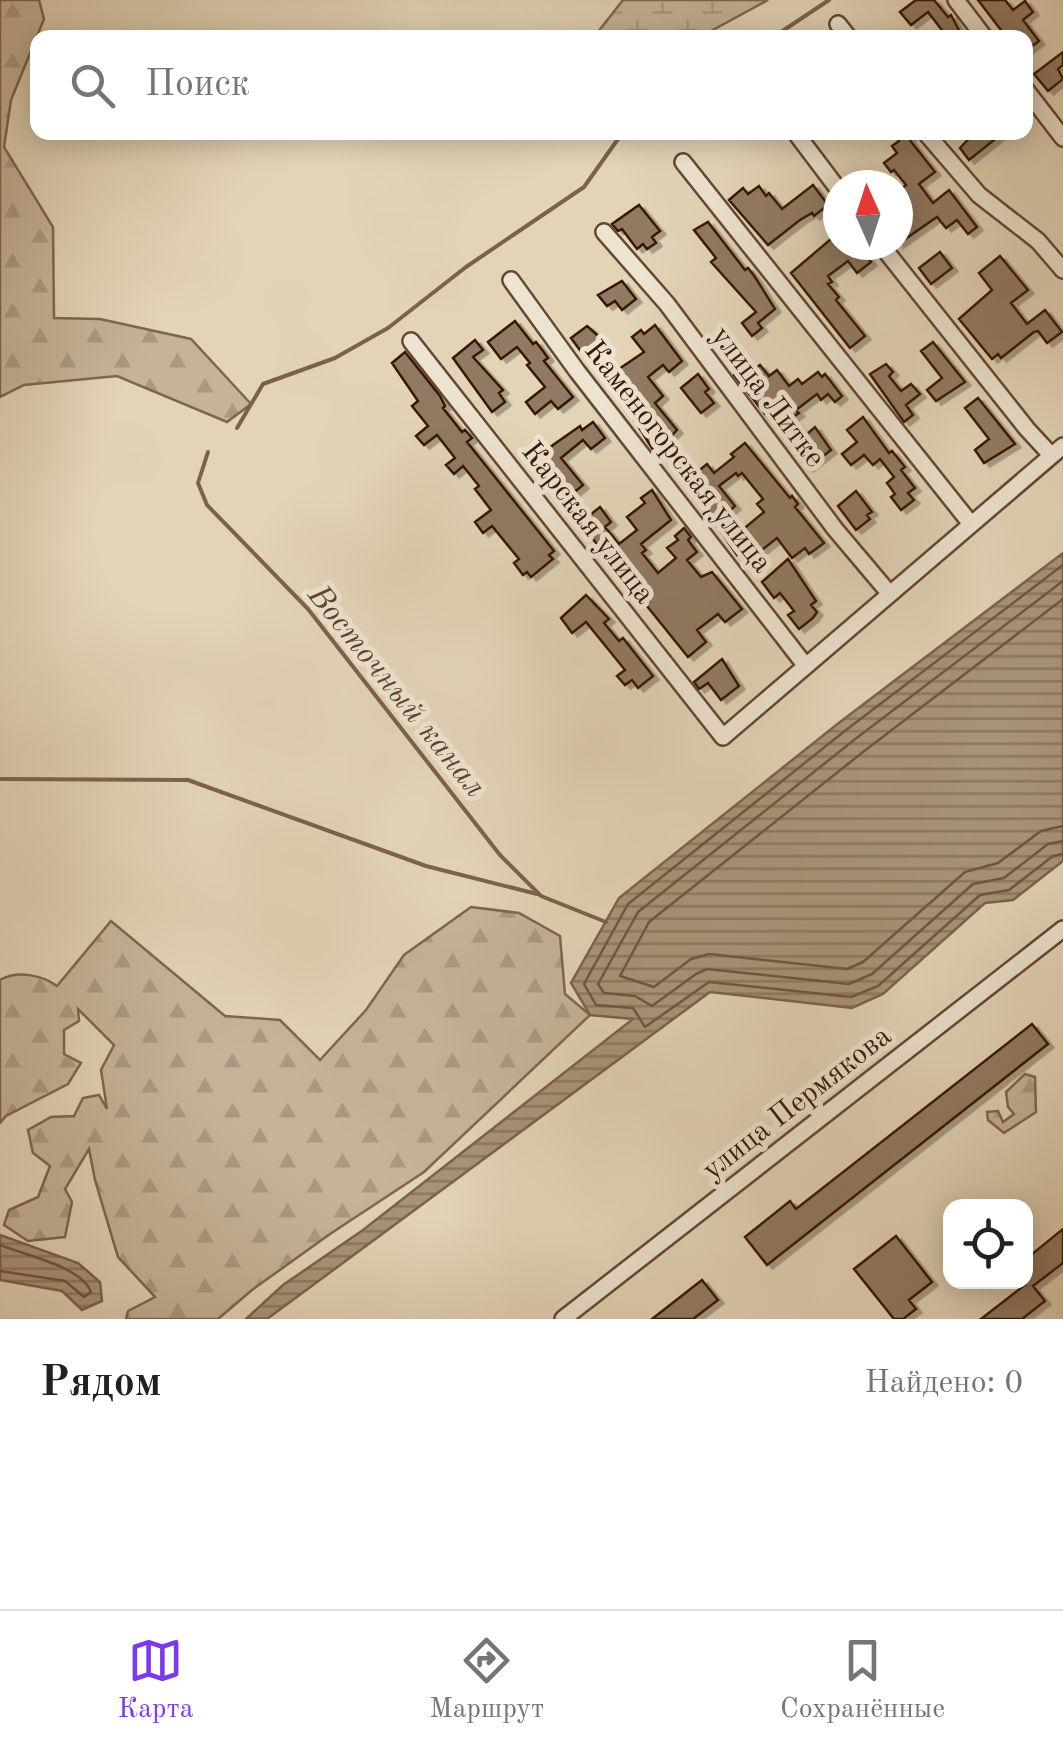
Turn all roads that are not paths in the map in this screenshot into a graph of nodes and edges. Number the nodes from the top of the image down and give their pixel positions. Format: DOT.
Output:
graph roads {
  1 [pos="956,0"];
  2 [pos="838,24"];
  3 [pos="843,30"];
  4 [pos="979,30"];
  5 [pos="1033,99"];
  6 [pos="1063,138"];
  7 [pos="801,140"];
  8 [pos="933,140"];
  9 [pos="683,162"];
  10 [pos="824,170"];
  11 [pos="604,232"];
  12 [pos="892,260"];
  13 [pos="1063,270"];
  14 [pos="510,280"];
  15 [pos="412,341"];
  16 [pos="1057,451"];
  17 [pos="971,524"];
  18 [pos="889,593"];
  19 [pos="805,665"];
  20 [pos="1063,929"];
  21 [pos="563,1319"];
  1 -- 4 [label="street"];
  2 -- 3 [label="street"];
  5 -- 6 [label="street"];
  7 -- 10 [label="street"];
  8 -- 13 [label="street"];
  9 -- 17 [label="street"];
  11 -- 18 [label="street, улица Литке"];
  12 -- 16 [label="street"];
  14 -- 19 [label="street, Каменогорская улица"];
  15 -- 19 [label="street, Карская улица"];
  16 -- 17 [label="street"];
  17 -- 18 [label="street"];
  18 -- 19 [label="street"];
  20 -- 21 [label="street, улица Пермякова"];
}
